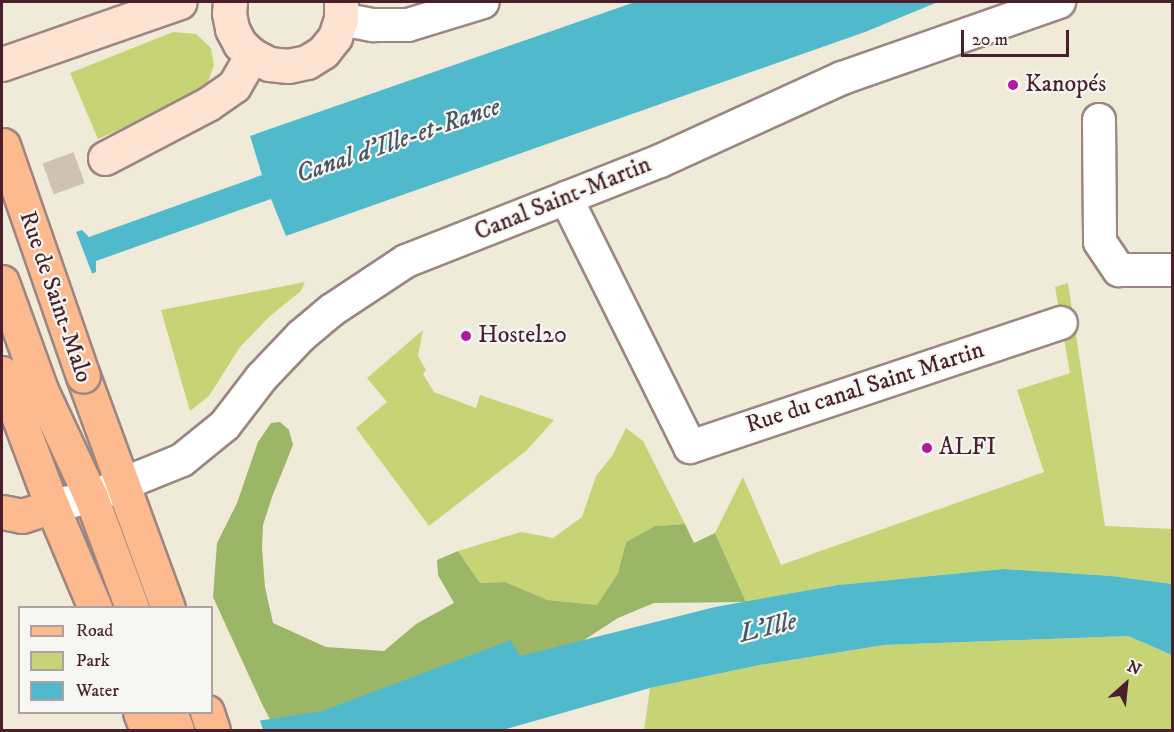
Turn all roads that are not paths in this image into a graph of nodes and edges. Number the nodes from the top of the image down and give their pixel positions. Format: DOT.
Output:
graph roads {
  1 [pos="180,2"];
  2 [pos="192,2"];
  3 [pos="483,2"];
  4 [pos="1059,2"];
  5 [pos="229,7"];
  6 [pos="341,10"];
  7 [pos="252,55"];
  8 [pos="2,64"];
  9 [pos="1099,120"];
  10 [pos="2,144"];
  11 [pos="105,158"];
  12 [pos="566,198"];
  13 [pos="1173,270"];
  14 [pos="2,282"];
  15 [pos="1061,323"];
  16 [pos="18,387"];
  17 [pos="97,418"];
  18 [pos="122,483"];
  19 [pos="85,484"];
  20 [pos="52,506"];
  21 [pos="2,512"];
  22 [pos="94,606"];
  23 [pos="131,606"];
  24 [pos="167,606"];
  25 [pos="208,714"];
  26 [pos="213,730"];
  1 -- 8 [label="street"];
  2 -- 5 [label="street"];
  3 -- 6 [label="street"];
  4 -- 12 [label="street, Canal Saint-Martin"];
  5 -- 7 [label="street"];
  6 -- 7 [label="street"];
  7 -- 11 [label="street"];
  9 -- 13 [label="street"];
  10 -- 17 [label="main road, Rue de Saint-Malo, bridge"];
  12 -- 15 [label="street, Rue du canal Saint Martin"];
  12 -- 18 [label="street, Canal Saint-Martin"];
  14 -- 16 [label="main road, Rue de Saint-Malo"];
  16 -- 19 [label="main road, Rue de Saint-Malo"];
  16 -- 20 [label="main road, Rue de Saint-Malo"];
  17 -- 18 [label="main road, Rue de Saint-Malo"];
  17 -- 19 [label="main road"];
  18 -- 19 [label="street"];
  18 -- 24 [label="main road, Rue de Saint-Malo"];
  19 -- 20 [label="main road"];
  19 -- 23 [label="main road, Rue de Saint-Malo"];
  20 -- 21 [label="main road"];
  20 -- 22 [label="main road, Rue de Saint-Malo"];
  25 -- 26 [label="main road"];
}
